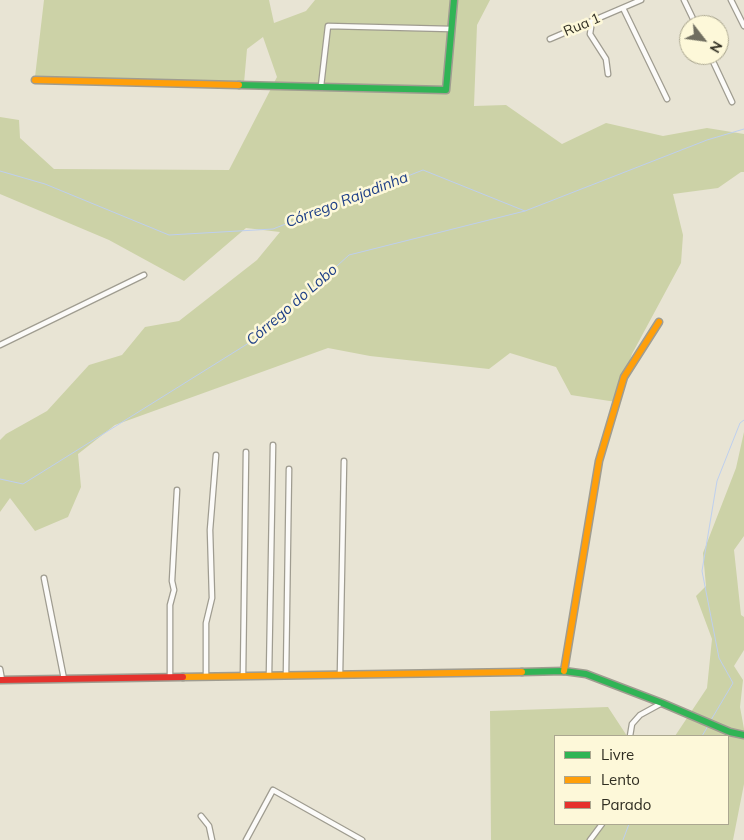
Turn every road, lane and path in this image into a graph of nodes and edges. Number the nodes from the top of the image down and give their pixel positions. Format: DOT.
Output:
graph roads {
  1 [pos="454,0"];
  2 [pos="641,0"];
  3 [pos="684,0"];
  4 [pos="731,0"];
  5 [pos="623,8"];
  6 [pos="691,15"];
  7 [pos="592,21"];
  8 [pos="744,26"];
  9 [pos="451,29"];
  10 [pos="550,39"];
  11 [pos="715,65"];
  12 [pos="608,74"];
  13 [pos="35,80"];
  14 [pos="321,86"];
  15 [pos="667,99"];
  16 [pos="732,102"];
  17 [pos="144,275"];
  18 [pos="659,322"];
  19 [pos="0,345"];
  20 [pos="273,445"];
  21 [pos="246,452"];
  22 [pos="216,455"];
  23 [pos="344,461"];
  24 [pos="288,469"];
  25 [pos="177,490"];
  26 [pos="44,578"];
  27 [pos="0,669"];
  28 [pos="564,671"];
  29 [pos="340,674"];
  30 [pos="242,675"];
  31 [pos="269,675"];
  32 [pos="286,675"];
  33 [pos="206,676"];
  34 [pos="170,677"];
  35 [pos="64,679"];
  36 [pos="1,680"];
  37 [pos="662,703"];
  38 [pos="630,735"];
  39 [pos="744,735"];
  40 [pos="201,816"];
  41 [pos="601,825"];
  42 [pos="212,840"];
  43 [pos="246,840"];
  44 [pos="362,840"];
  45 [pos="590,840"];
  1 -- 9 [label="street"];
  2 -- 5 [label="street, Rua 1"];
  3 -- 6 [label="street"];
  4 -- 8 [label="street"];
  5 -- 7 [label="street, Rua 1"];
  5 -- 15 [label="street"];
  7 -- 10 [label="street, Rua 1"];
  7 -- 12 [label="street"];
  9 -- 14 [label="street"];
  9 -- 14 [label="street"];
  11 -- 16 [label="street"];
  13 -- 14 [label="street"];
  17 -- 19 [label="street"];
  18 -- 28 [label="street"];
  20 -- 31 [label="street"];
  21 -- 30 [label="street"];
  22 -- 33 [label="street"];
  23 -- 29 [label="street"];
  24 -- 32 [label="street"];
  25 -- 34 [label="street"];
  26 -- 35 [label="street"];
  27 -- 36 [label="street"];
  28 -- 29 [label="street"];
  28 -- 37 [label="street"];
  29 -- 32 [label="street"];
  30 -- 31 [label="street"];
  30 -- 33 [label="street"];
  31 -- 32 [label="street"];
  33 -- 34 [label="street"];
  34 -- 35 [label="street"];
  35 -- 36 [label="street"];
  37 -- 38 [label="street"];
  37 -- 39 [label="street"];
  40 -- 42 [label="street"];
  41 -- 45 [label="street"];
  43 -- 44 [label="street"];
}
